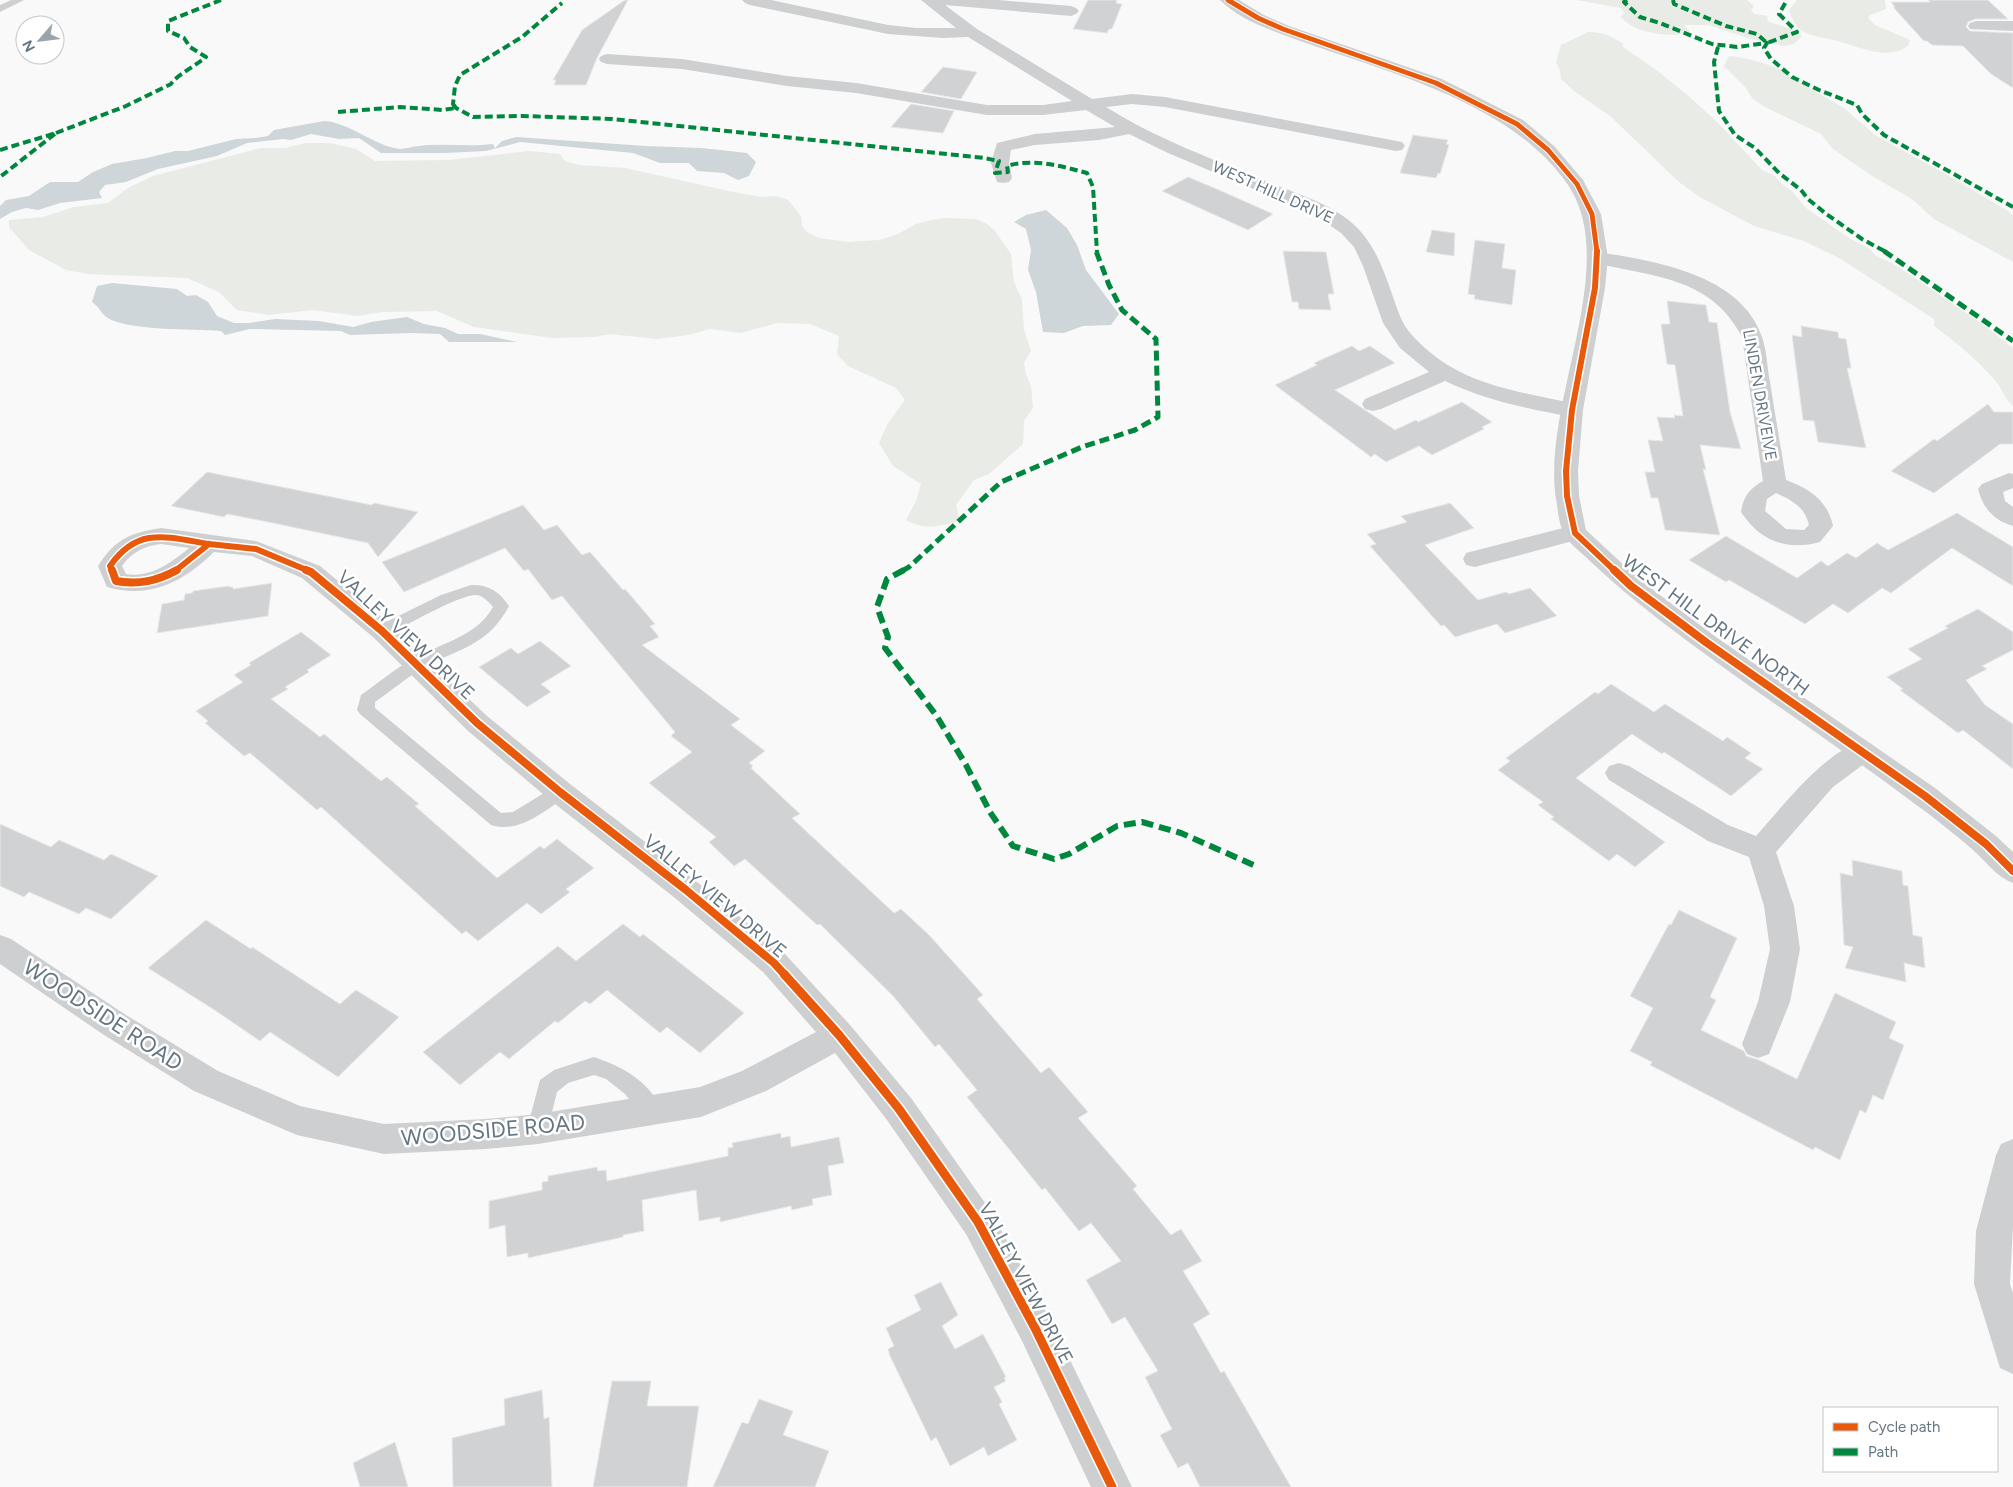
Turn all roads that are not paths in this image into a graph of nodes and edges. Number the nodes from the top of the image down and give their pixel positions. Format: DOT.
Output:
graph roads {
  1 [pos="20,0"];
  2 [pos="750,0"];
  3 [pos="929,0"];
  4 [pos="944,0"];
  5 [pos="1228,0"];
  6 [pos="0,9"];
  7 [pos="1070,11"];
  8 [pos="1976,26"];
  9 [pos="2013,26"];
  10 [pos="971,32"];
  11 [pos="607,59"];
  12 [pos="1085,104"];
  13 [pos="1131,128"];
  14 [pos="1396,146"];
  15 [pos="1003,178"];
  16 [pos="1598,258"];
  17 [pos="1445,373"];
  18 [pos="1373,404"];
  19 [pos="1572,410"];
  20 [pos="2013,481"];
  21 [pos="1775,484"];
  22 [pos="2013,518"];
  23 [pos="1575,533"];
  24 [pos="209,544"];
  25 [pos="1474,559"];
  26 [pos="382,631"];
  27 [pos="416,664"];
  28 [pos="1862,751"];
  29 [pos="1619,773"];
  30 [pos="560,792"];
  31 [pos="1761,850"];
  32 [pos="2013,871"];
  33 [pos="0,948"];
  34 [pos="839,1036"];
  35 [pos="1758,1044"];
  36 [pos="651,1110"];
  37 [pos="538,1129"];
  38 [pos="2013,1155"];
  39 [pos="2013,1355"];
  40 [pos="1112,1487"];
  1 -- 6 [label="lane"];
  2 -- 10 [label="street"];
  3 -- 10 [label="street, WEST HILL DRIVE"];
  4 -- 7 [label="street"];
  5 -- 16 [label="street"];
  8 -- 9 [label="street"];
  10 -- 12 [label="street, WEST HILL DRIVE"];
  11 -- 12 [label="street"];
  12 -- 13 [label="street, WEST HILL DRIVE"];
  12 -- 14 [label="street"];
  13 -- 15 [label="street"];
  13 -- 17 [label="street, WEST HILL DRIVE"];
  16 -- 19 [label="street"];
  16 -- 21 [label="street, LINDEN DRIVEIVE"];
  17 -- 18 [label="street"];
  17 -- 19 [label="street, WEST HILL DRIVE"];
  19 -- 23 [label="street"];
  20 -- 22 [label="street"];
  23 -- 25 [label="street"];
  23 -- 28 [label="street, WEST HILL DRIVE NORTH"];
  24 -- 26 [label="street, VALLEY VIEW DRIVE"];
  26 -- 27 [label="street, VALLEY VIEW DRIVE"];
  26 -- 27 [label="lane"];
  27 -- 30 [label="street, VALLEY VIEW DRIVE"];
  27 -- 30 [label="lane"];
  28 -- 31 [label="street"];
  28 -- 32 [label="street, WEST HILL DRIVE NORTH"];
  29 -- 31 [label="street"];
  30 -- 34 [label="street, VALLEY VIEW DRIVE"];
  31 -- 35 [label="street"];
  33 -- 37 [label="street, WOODSIDE ROAD"];
  34 -- 36 [label="street, WOODSIDE ROAD"];
  34 -- 40 [label="street, VALLEY VIEW DRIVE"];
  36 -- 37 [label="street, WOODSIDE ROAD"];
  36 -- 37 [label="lane"];
  38 -- 39 [label="street"];
}
